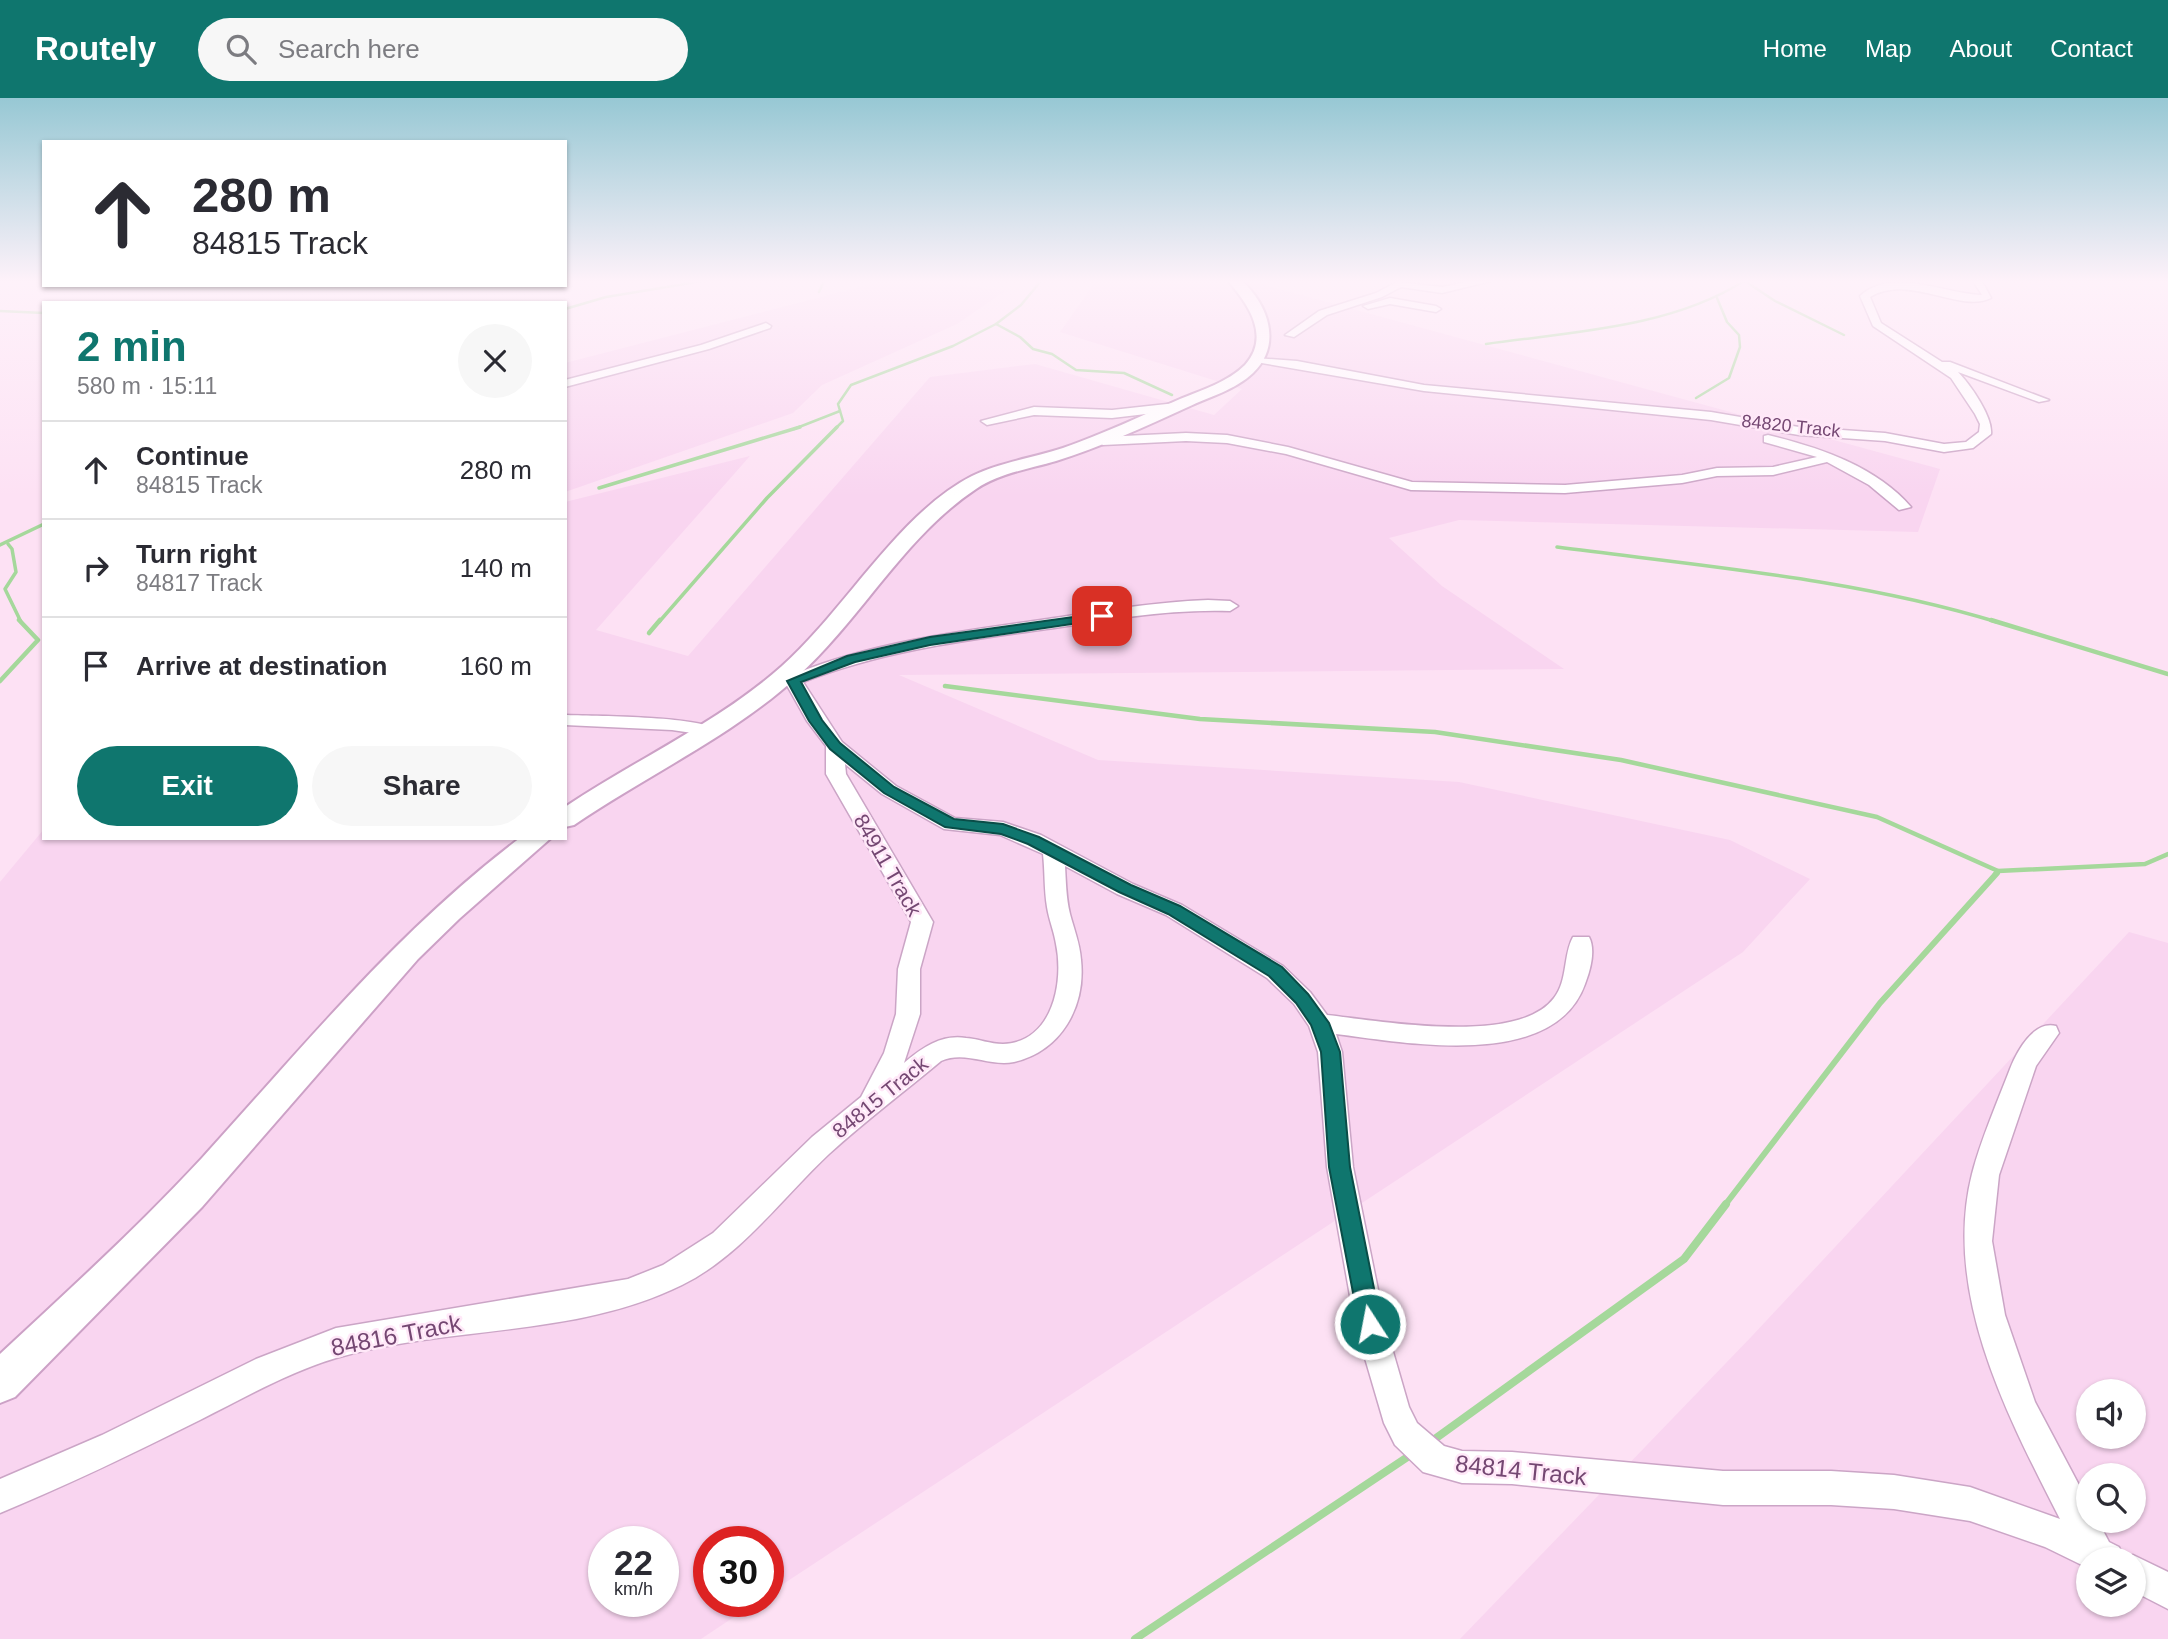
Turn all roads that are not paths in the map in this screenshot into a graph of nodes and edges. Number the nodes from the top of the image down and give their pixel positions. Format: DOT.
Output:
graph roads {
  1 [pos="683,353"];
  2 [pos="1261,353"];
  3 [pos="1277,353"];
  4 [pos="1922,353"];
  5 [pos="1937,362"];
  6 [pos="567,383"];
  7 [pos="2043,400"];
  8 [pos="1176,407"];
  9 [pos="1611,408"];
  10 [pos="987,421"];
  11 [pos="1102,441"];
  12 [pos="1824,455"];
  13 [pos="1904,507"];
  14 [pos="1230,606"];
  15 [pos="791,677"];
  16 [pos="567,720"];
  17 [pos="705,730"];
  18 [pos="835,746"];
  19 [pos="567,818"];
  20 [pos="535,840"];
  21 [pos="1053,851"];
  22 [pos="1581,943"];
  23 [pos="1320,1023"];
  24 [pos="2047,1033"];
  25 [pos="868,1104"];
  26 [pos="723,1242"];
  27 [pos="0,1382"];
  28 [pos="0,1496"];
  29 [pos="2082,1547"];
  30 [pos="2097,1547"];
  31 [pos="2146,1579"];
  32 [pos="2168,1591"];
  1 -- 6 [label="street"];
  2 -- 8 [label="street"];
  3 -- 9 [label="street, 84820 Track"];
  4 -- 5 [label="street, 84820 Track"];
  5 -- 7 [label="street"];
  5 -- 9 [label="street, 84820 Track"];
  8 -- 10 [label="street"];
  8 -- 11 [label="street"];
  9 -- 12 [label="street"];
  11 -- 12 [label="street"];
  11 -- 15 [label="street"];
  12 -- 13 [label="street"];
  14 -- 15 [label="street"];
  15 -- 17 [label="street"];
  15 -- 18 [label="street"];
  16 -- 17 [label="street"];
  17 -- 19 [label="street"];
  18 -- 21 [label="street, 84814 Track"];
  18 -- 25 [label="street, 84911 Track"];
  20 -- 27 [label="street"];
  21 -- 23 [label="street, 84814 Track"];
  21 -- 25 [label="street, 84815 Track"];
  22 -- 23 [label="street"];
  23 -- 29 [label="street, 84814 Track"];
  24 -- 30 [label="street"];
  25 -- 26 [label="street, 84815 Track"];
  26 -- 28 [label="street, 84816 Track"];
  31 -- 32 [label="street"];
}
